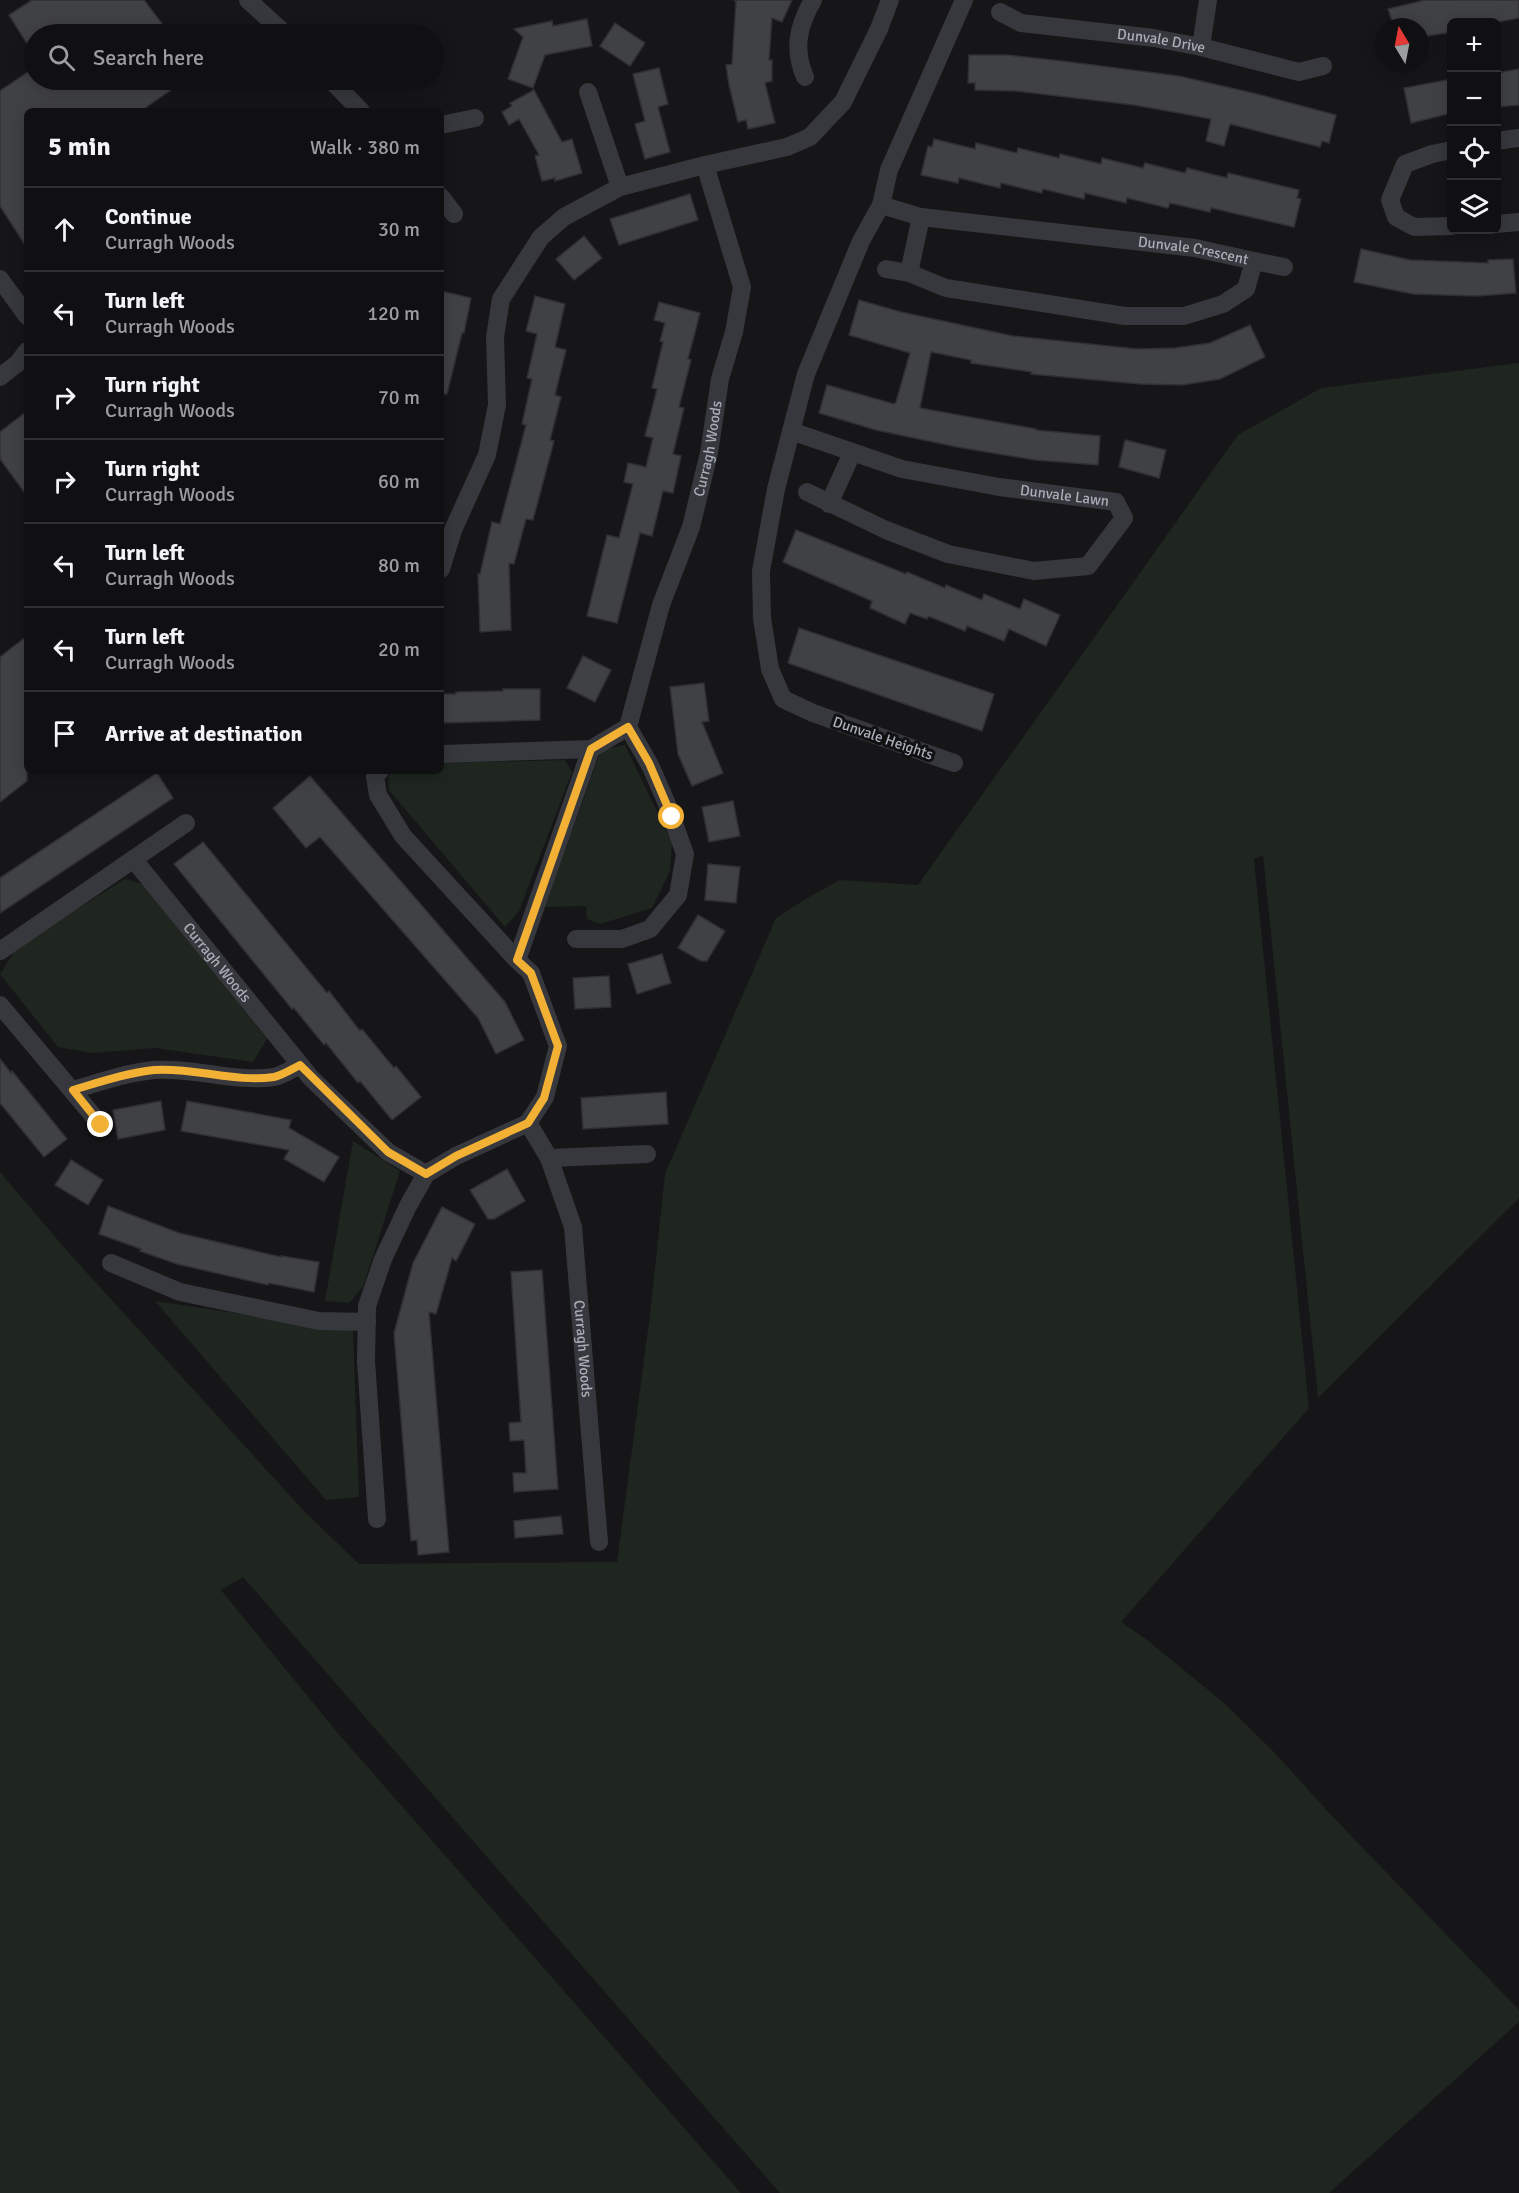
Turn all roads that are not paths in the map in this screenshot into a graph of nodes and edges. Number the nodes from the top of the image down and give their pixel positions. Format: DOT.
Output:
graph roads {
  1 [pos="248,0"];
  2 [pos="813,0"];
  3 [pos="890,0"];
  4 [pos="964,0"];
  5 [pos="1208,0"];
  6 [pos="1000,12"];
  7 [pos="274,24"];
  8 [pos="1201,47"];
  9 [pos="1323,66"];
  10 [pos="805,77"];
  11 [pos="341,90"];
  12 [pos="588,92"];
  13 [pos="359,108"];
  14 [pos="475,118"];
  15 [pos="444,124"];
  16 [pos="1519,138"];
  17 [pos="1501,140"];
  18 [pos="1447,151"];
  19 [pos="705,165"];
  20 [pos="620,186"];
  21 [pos="444,201"];
  22 [pos="881,205"];
  23 [pos="454,214"];
  24 [pos="921,217"];
  25 [pos="1519,222"];
  26 [pos="1501,224"];
  27 [pos="1447,226"];
  28 [pos="1254,261"];
  29 [pos="1284,267"];
  30 [pos="886,268"];
  31 [pos="909,273"];
  32 [pos="0,279"];
  33 [pos="24,312"];
  34 [pos="24,355"];
  35 [pos="0,377"];
  36 [pos="791,431"];
  37 [pos="852,453"];
  38 [pos="807,492"];
  39 [pos="829,504"];
  40 [pos="444,559"];
  41 [pos="628,727"];
  42 [pos="591,749"];
  43 [pos="444,754"];
  44 [pos="954,763"];
  45 [pos="377,774"];
  46 [pos="186,822"];
  47 [pos="134,860"];
  48 [pos="576,939"];
  49 [pos="0,951"];
  50 [pos="517,960"];
  51 [pos="0,1005"];
  52 [pos="300,1065"];
  53 [pos="73,1090"];
  54 [pos="528,1123"];
  55 [pos="101,1125"];
  56 [pos="647,1154"];
  57 [pos="549,1158"];
  58 [pos="426,1174"];
  59 [pos="111,1263"];
  60 [pos="367,1322"];
  61 [pos="377,1519"];
  62 [pos="599,1542"];
  1 -- 7 [label="street"];
  2 -- 10 [label="street"];
  3 -- 19 [label="street"];
  4 -- 22 [label="street"];
  5 -- 8 [label="street"];
  6 -- 8 [label="street, Dunvale Drive"];
  8 -- 9 [label="street, Dunvale Drive"];
  11 -- 13 [label="street"];
  12 -- 20 [label="street"];
  14 -- 15 [label="street"];
  16 -- 17 [label="street"];
  18 -- 27 [label="street"];
  19 -- 20 [label="street"];
  19 -- 41 [label="street, Curragh Woods"];
  20 -- 40 [label="street"];
  21 -- 23 [label="street"];
  22 -- 24 [label="street, Dunvale Crescent"];
  22 -- 36 [label="street"];
  24 -- 28 [label="street, Dunvale Crescent"];
  24 -- 31 [label="street"];
  25 -- 26 [label="street"];
  28 -- 29 [label="street"];
  28 -- 31 [label="street, Dunvale Crescent"];
  30 -- 31 [label="street, Dunvale Crescent"];
  32 -- 33 [label="street"];
  34 -- 35 [label="street"];
  36 -- 37 [label="street, Dunvale Lawn"];
  36 -- 44 [label="street, Dunvale Heights"];
  37 -- 39 [label="street"];
  37 -- 39 [label="street, Dunvale Lawn"];
  38 -- 39 [label="street, Dunvale Lawn"];
  41 -- 42 [label="street"];
  41 -- 48 [label="street"];
  42 -- 43 [label="street"];
  42 -- 50 [label="street"];
  45 -- 50 [label="street"];
  46 -- 47 [label="street"];
  47 -- 49 [label="street"];
  47 -- 52 [label="street, Curragh Woods"];
  50 -- 54 [label="street"];
  51 -- 53 [label="street"];
  52 -- 53 [label="street"];
  52 -- 58 [label="street, Curragh Woods"];
  53 -- 55 [label="street"];
  54 -- 57 [label="street, Curragh Woods"];
  54 -- 58 [label="street"];
  56 -- 57 [label="street"];
  57 -- 62 [label="street, Curragh Woods"];
  58 -- 60 [label="street"];
  59 -- 60 [label="street"];
  60 -- 61 [label="street"];
}
